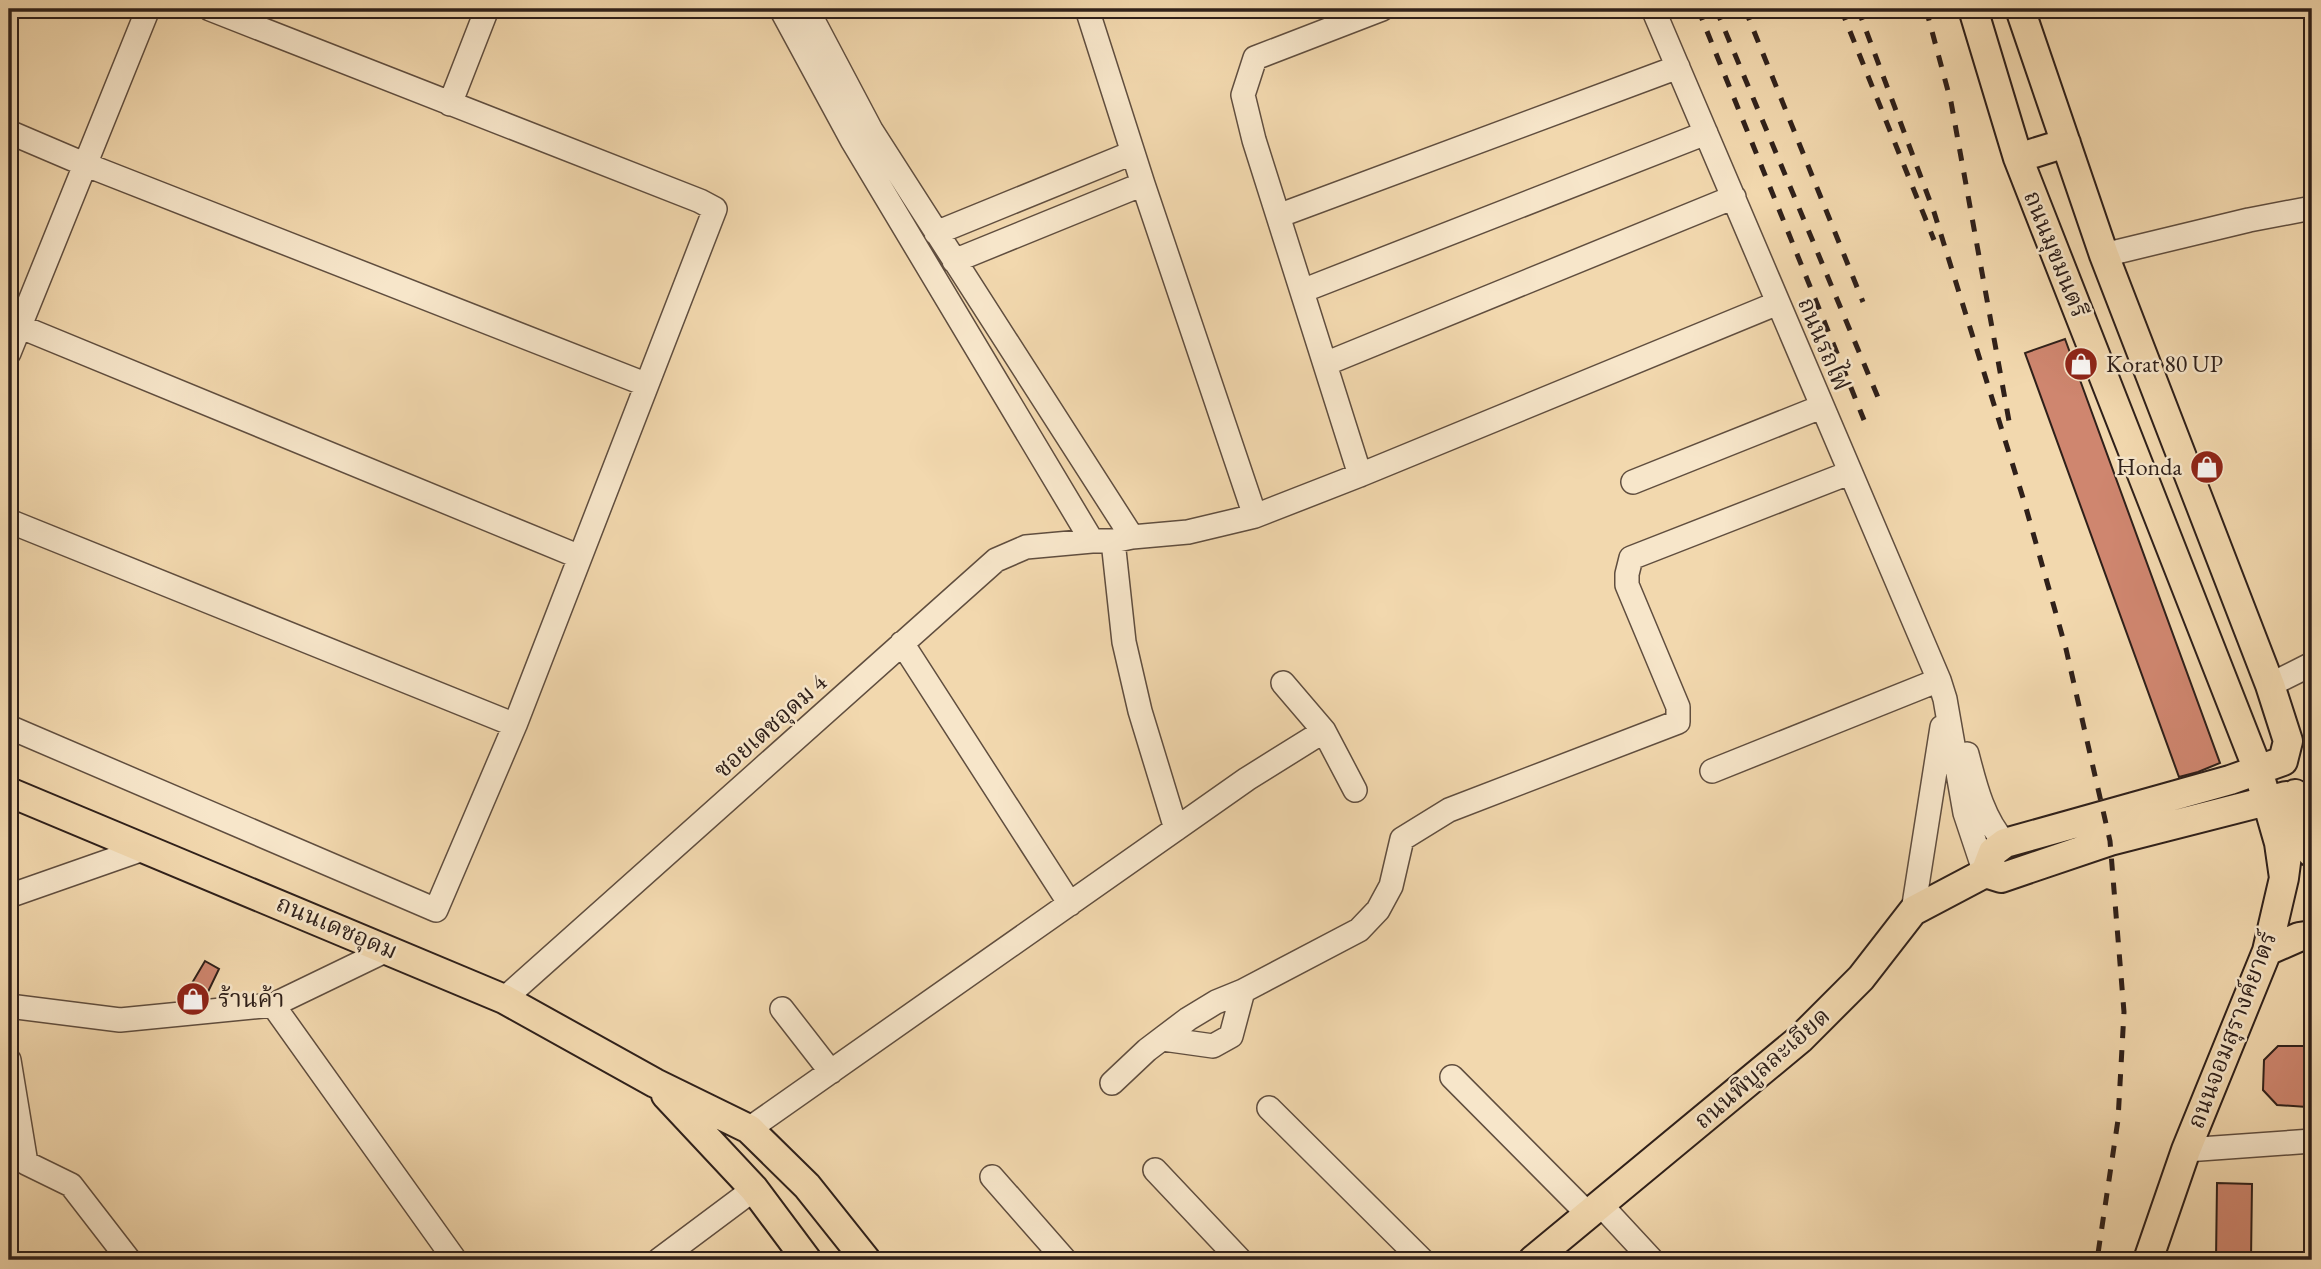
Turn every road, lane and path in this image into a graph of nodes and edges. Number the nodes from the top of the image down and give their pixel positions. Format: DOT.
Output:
graph roads {
  1 [pos="148,9"];
  2 [pos="210,9"];
  3 [pos="487,9"];
  4 [pos="781,9"];
  5 [pos="807,9"];
  6 [pos="1087,9"];
  7 [pos="1382,9"];
  8 [pos="1653,9"];
  9 [pos="1973,9"];
  10 [pos="2020,9"];
  11 [pos="1356,14"];
  12 [pos="1678,67"];
  13 [pos="450,104"];
  14 [pos="9,132"];
  15 [pos="1706,133"];
  16 [pos="2066,142"];
  17 [pos="1132,153"];
  18 [pos="2018,158"];
  19 [pos="84,164"];
  20 [pos="1143,184"];
  21 [pos="1734,197"];
  22 [pos="2312,208"];
  23 [pos="1278,216"];
  24 [pos="936,233"];
  25 [pos="2104,255"];
  26 [pos="954,261"];
  27 [pos="1302,291"];
  28 [pos="1778,303"];
  29 [pos="15,324"];
  30 [pos="9,353"];
  31 [pos="1325,364"];
  32 [pos="645,384"];
  33 [pos="1821,407"];
  34 [pos="1849,473"];
  35 [pos="1360,475"];
  36 [pos="1633,482"];
  37 [pos="1255,516"];
  38 [pos="9,521"];
  39 [pos="1112,540"];
  40 [pos="580,558"];
  41 [pos="902,643"];
  42 [pos="2312,664"];
  43 [pos="1283,683"];
  44 [pos="2270,685"];
  45 [pos="1942,690"];
  46 [pos="514,725"];
  47 [pos="9,727"];
  48 [pos="1324,731"];
  49 [pos="2271,765"];
  50 [pos="1712,771"];
  51 [pos="1354,790"];
  52 [pos="9,792"];
  53 [pos="2267,801"];
  54 [pos="2304,802"];
  55 [pos="1176,829"];
  56 [pos="2005,844"];
  57 [pos="146,848"];
  58 [pos="2312,853"];
  59 [pos="1984,873"];
  60 [pos="2284,878"];
  61 [pos="9,896"];
  62 [pos="1070,904"];
  63 [pos="1913,911"];
  64 [pos="2312,935"];
  65 [pos="389,949"];
  66 [pos="2267,951"];
  67 [pos="1243,992"];
  68 [pos="505,999"];
  69 [pos="273,1005"];
  70 [pos="9,1006"];
  71 [pos="782,1009"];
  72 [pos="1163,1039"];
  73 [pos="9,1060"];
  74 [pos="831,1072"];
  75 [pos="1452,1077"];
  76 [pos="655,1083"];
  77 [pos="1112,1083"];
  78 [pos="1269,1108"];
  79 [pos="749,1129"];
  80 [pos="2312,1141"];
  81 [pos="2186,1150"];
  82 [pos="17,1163"];
  83 [pos="1155,1170"];
  84 [pos="992,1177"];
  85 [pos="754,1189"];
  86 [pos="1595,1210"];
  87 [pos="128,1260"];
  88 [pos="455,1260"];
  89 [pos="659,1260"];
  90 [pos="807,1260"];
  91 [pos="866,1260"];
  92 [pos="1065,1260"];
  93 [pos="1240,1260"];
  94 [pos="1422,1260"];
  95 [pos="1533,1260"];
  96 [pos="1652,1260"];
  97 [pos="2148,1260"];
  1 -- 19 [label="street"];
  2 -- 13 [label="street"];
  3 -- 13 [label="street"];
  4 -- 39 [label="street"];
  5 -- 24 [label="street"];
  6 -- 17 [label="street"];
  7 -- 11 [label="street"];
  8 -- 12 [label="street, ถนนรถไฟ"];
  9 -- 18 [label="main road, ถนนมุขมนตรี"];
  10 -- 16 [label="main road, ถนนมุขมนตรี"];
  11 -- 23 [label="street"];
  12 -- 15 [label="street, ถนนรถไฟ"];
  12 -- 23 [label="street"];
  13 -- 32 [label="street"];
  14 -- 19 [label="street"];
  15 -- 21 [label="street, ถนนรถไฟ"];
  15 -- 27 [label="street"];
  16 -- 18 [label="main road"];
  16 -- 25 [label="main road, ถนนมุขมนตรี"];
  17 -- 20 [label="street"];
  17 -- 24 [label="street"];
  18 -- 49 [label="main road, ถนนมุขมนตรี"];
  19 -- 29 [label="street"];
  19 -- 32 [label="street"];
  20 -- 26 [label="street"];
  20 -- 37 [label="street"];
  21 -- 28 [label="street, ถนนรถไฟ"];
  21 -- 31 [label="street"];
  22 -- 25 [label="street"];
  23 -- 27 [label="street"];
  24 -- 26 [label="street"];
  25 -- 44 [label="main road, ถนนมุขมนตรี"];
  26 -- 39 [label="street"];
  27 -- 31 [label="street"];
  28 -- 33 [label="street, ถนนรถไฟ"];
  28 -- 35 [label="street, ซอยเดชอุดม 4"];
  29 -- 30 [label="street"];
  29 -- 40 [label="street"];
  31 -- 35 [label="street"];
  32 -- 40 [label="street"];
  33 -- 34 [label="street, ถนนรถไฟ"];
  33 -- 36 [label="street"];
  34 -- 45 [label="street, ถนนรถไฟ"];
  34 -- 67 [label="street"];
  35 -- 37 [label="street, ซอยเดชอุดม 4"];
  37 -- 39 [label="street, ซอยเดชอุดม 4"];
  38 -- 46 [label="street"];
  39 -- 41 [label="street, ซอยเดชอุดม 4"];
  39 -- 55 [label="street"];
  40 -- 46 [label="street"];
  41 -- 62 [label="street"];
  41 -- 68 [label="street, ซอยเดชอุดม 4"];
  42 -- 44 [label="street"];
  43 -- 48 [label="street"];
  44 -- 49 [label="main road, ถนนมุขมนตรี"];
  45 -- 50 [label="street"];
  45 -- 56 [label="street, ถนนรถไฟ"];
  45 -- 59 [label="street, ถนนรถไฟ"];
  45 -- 63 [label="street"];
  46 -- 47 [label="street"];
  48 -- 51 [label="street"];
  48 -- 55 [label="street"];
  49 -- 53 [label="main road"];
  49 -- 54 [label="main road"];
  49 -- 56 [label="main road"];
  52 -- 57 [label="main road, ถนนเดชอุดม"];
  53 -- 54 [label="main road, ถนนพิบูลละเอียด"];
  53 -- 59 [label="main road, ถนนพิบูลละเอียด"];
  53 -- 60 [label="main road"];
  54 -- 58 [label="main road"];
  54 -- 60 [label="main road, ถนนจอมสุรางค์ยาตร์"];
  55 -- 62 [label="street"];
  56 -- 59 [label="main road, ถนนพิบูลละเอียด"];
  57 -- 61 [label="street"];
  57 -- 65 [label="main road, ถนนเดชอุดม"];
  59 -- 63 [label="main road, ถนนพิบูลละเอียด"];
  60 -- 66 [label="main road, ถนนจอมสุรางค์ยาตร์"];
  62 -- 74 [label="street"];
  63 -- 86 [label="main road, ถนนพิบูลละเอียด"];
  64 -- 66 [label="main road"];
  65 -- 68 [label="main road, ถนนเดชอุดม"];
  65 -- 69 [label="street"];
  66 -- 81 [label="main road, ถนนจอมสุรางค์ยาตร์"];
  67 -- 72 [label="street"];
  67 -- 72 [label="street"];
  68 -- 76 [label="main road, ถนนเดชอุดม"];
  69 -- 70 [label="street"];
  69 -- 88 [label="street"];
  71 -- 74 [label="street"];
  72 -- 77 [label="street"];
  73 -- 82 [label="street"];
  74 -- 79 [label="street"];
  75 -- 86 [label="street"];
  76 -- 79 [label="main road, ถนนเดชอุดม"];
  76 -- 85 [label="main road, ถนนเดชอุดม"];
  78 -- 94 [label="street"];
  79 -- 91 [label="main road, ถนนเดชอุดม"];
  80 -- 81 [label="street"];
  81 -- 97 [label="main road, ถนนจอมสุรางค์ยาตร์"];
  82 -- 87 [label="street"];
  83 -- 93 [label="street"];
  84 -- 92 [label="street"];
  85 -- 89 [label="street"];
  85 -- 90 [label="main road, ถนนเดชอุดม"];
  86 -- 95 [label="main road, ถนนพิบูลละเอียด"];
  86 -- 96 [label="street"];
}
